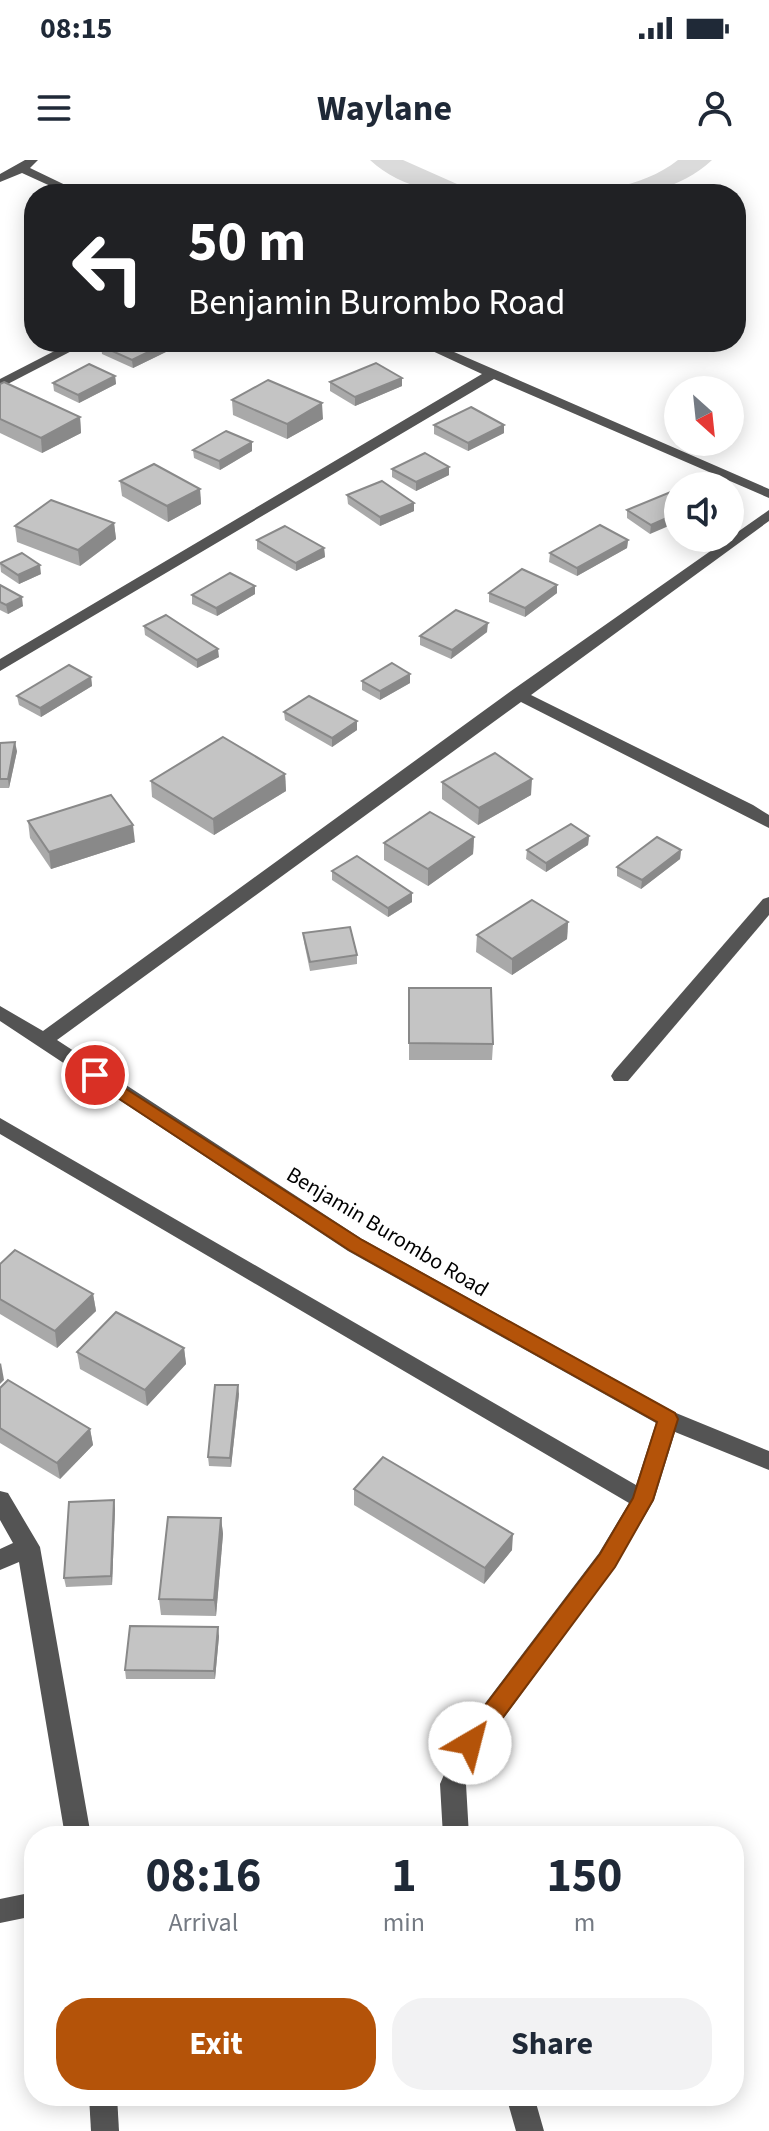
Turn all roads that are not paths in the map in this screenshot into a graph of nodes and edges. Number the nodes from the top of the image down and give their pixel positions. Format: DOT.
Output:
graph roads {
  1 [pos="27,164"];
  2 [pos="0,178"];
  3 [pos="61,184"];
  4 [pos="62,352"];
  5 [pos="444,352"];
  6 [pos="494,373"];
  7 [pos="0,384"];
  8 [pos="769,494"];
  9 [pos="769,514"];
  10 [pos="0,666"];
  11 [pos="517,694"];
  12 [pos="769,823"];
  13 [pos="769,903"];
  14 [pos="0,1012"];
  15 [pos="43,1041"];
  16 [pos="621,1076"];
  17 [pos="0,1125"];
  18 [pos="668,1419"];
  19 [pos="769,1461"];
  20 [pos="0,1500"];
  21 [pos="643,1500"];
  22 [pos="28,1547"];
  23 [pos="0,1560"];
  24 [pos="76,1826"];
  25 [pos="455,1826"];
  26 [pos="24,1906"];
  27 [pos="0,1911"];
  28 [pos="104,2106"];
  29 [pos="523,2106"];
  30 [pos="105,2131"];
  31 [pos="530,2131"];
  1 -- 2 [label="street"];
  1 -- 3 [label="street"];
  4 -- 7 [label="street"];
  5 -- 6 [label="street"];
  6 -- 8 [label="street"];
  6 -- 10 [label="street"];
  9 -- 11 [label="street"];
  11 -- 12 [label="street"];
  11 -- 15 [label="street"];
  13 -- 16 [label="street"];
  14 -- 15 [label="street, Benjamin Burombo Road"];
  15 -- 18 [label="street, Benjamin Burombo Road"];
  17 -- 21 [label="street"];
  18 -- 19 [label="street, Benjamin Burombo Road"];
  18 -- 21 [label="street"];
  20 -- 22 [label="street"];
  21 -- 25 [label="street"];
  22 -- 23 [label="street"];
  22 -- 24 [label="street"];
  26 -- 27 [label="street"];
  28 -- 30 [label="street"];
  29 -- 31 [label="street"];
}
